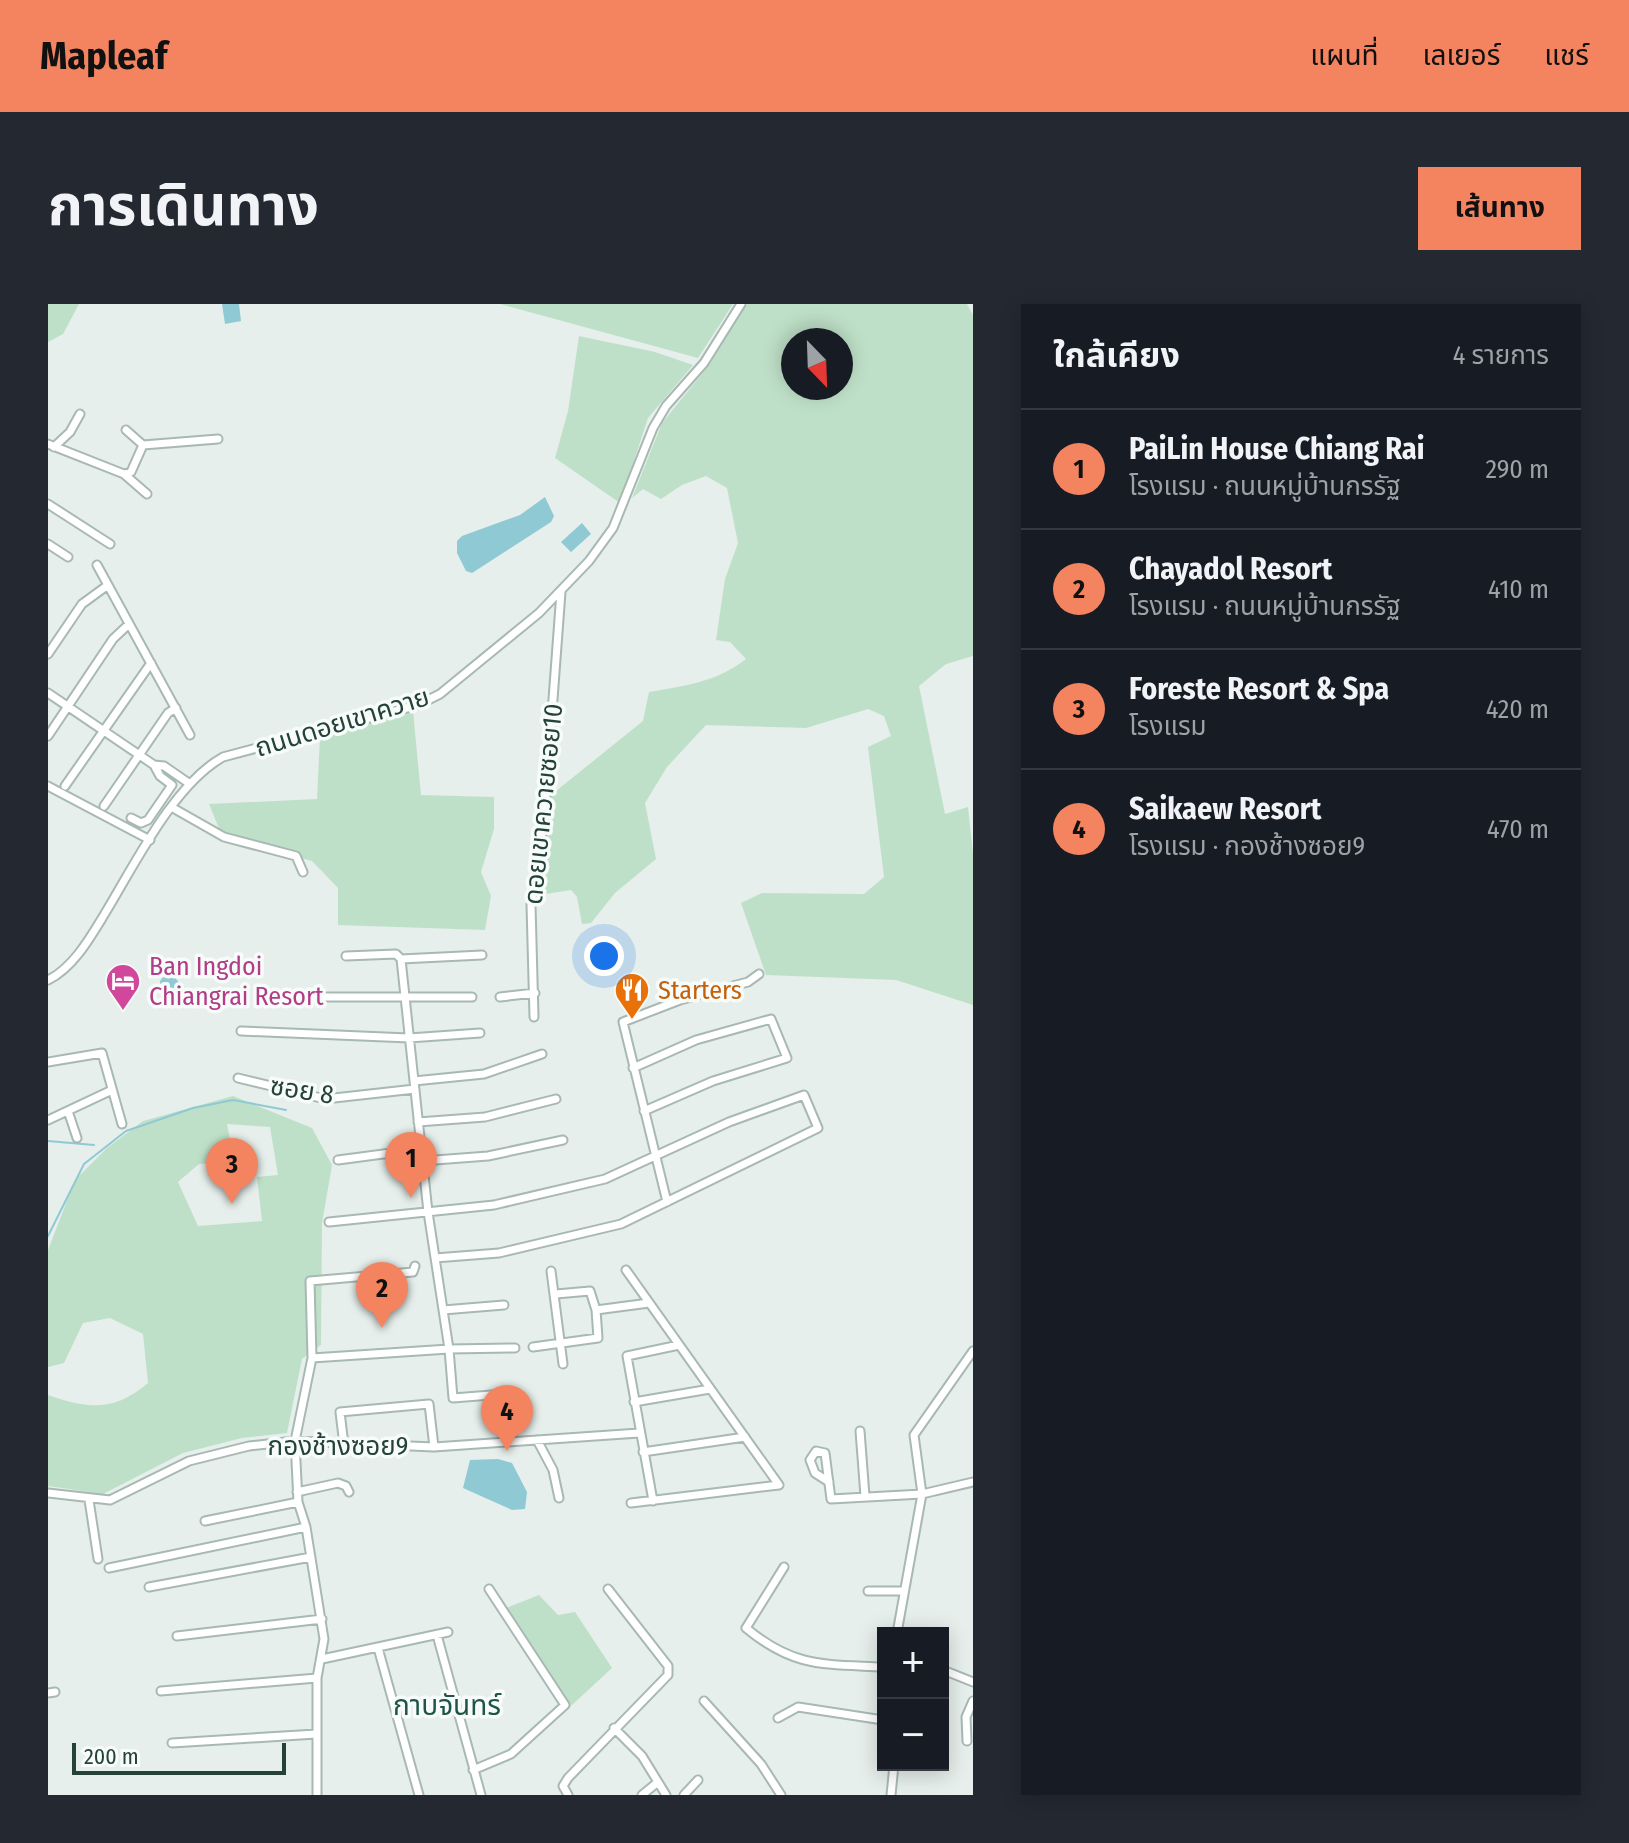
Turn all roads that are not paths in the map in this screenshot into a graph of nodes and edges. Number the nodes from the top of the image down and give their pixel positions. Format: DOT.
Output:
graph roads {
  1 [pos="741,304"];
  2 [pos="80,414"];
  3 [pos="126,430"];
  4 [pos="218,439"];
  5 [pos="143,445"];
  6 [pos="51,446"];
  7 [pos="124,474"];
  8 [pos="147,494"];
  9 [pos="48,504"];
  10 [pos="48,544"];
  11 [pos="110,544"];
  12 [pos="68,557"];
  13 [pos="97,565"];
  14 [pos="108,585"];
  15 [pos="561,592"];
  16 [pos="129,624"];
  17 [pos="48,654"];
  18 [pos="151,663"];
  19 [pos="48,693"];
  20 [pos="67,706"];
  21 [pos="176,708"];
  22 [pos="104,731"];
  23 [pos="190,735"];
  24 [pos="48,736"];
  25 [pos="139,754"];
  26 [pos="154,765"];
  27 [pos="190,784"];
  28 [pos="48,786"];
  29 [pos="65,786"];
  30 [pos="104,806"];
  31 [pos="173,808"];
  32 [pos="131,818"];
  33 [pos="150,840"];
  34 [pos="303,872"];
  35 [pos="482,955"];
  36 [pos="346,956"];
  37 [pos="401,959"];
  38 [pos="759,974"];
  39 [pos="48,980"];
  40 [pos="535,993"];
  41 [pos="283,997"];
  42 [pos="472,997"];
  43 [pos="500,997"];
  44 [pos="405,999"];
  45 [pos="534,1017"];
  46 [pos="241,1031"];
  47 [pos="480,1033"];
  48 [pos="409,1038"];
  49 [pos="542,1054"];
  50 [pos="48,1062"];
  51 [pos="633,1068"];
  52 [pos="238,1078"];
  53 [pos="414,1085"];
  54 [pos="112,1090"];
  55 [pos="556,1099"];
  56 [pos="68,1111"];
  57 [pos="644,1111"];
  58 [pos="48,1120"];
  59 [pos="418,1122"];
  60 [pos="122,1124"];
  61 [pos="77,1138"];
  62 [pos="563,1140"];
  63 [pos="421,1149"];
  64 [pos="656,1157"];
  65 [pos="338,1160"];
  66 [pos="422,1161"];
  67 [pos="667,1202"];
  68 [pos="428,1212"];
  69 [pos="329,1222"];
  70 [pos="435,1258"];
  71 [pos="415,1266"];
  72 [pos="626,1270"];
  73 [pos="551,1271"];
  74 [pos="556,1294"];
  75 [pos="649,1303"];
  76 [pos="504,1305"];
  77 [pos="443,1310"];
  78 [pos="596,1310"];
  79 [pos="562,1341"];
  80 [pos="679,1345"];
  81 [pos="533,1347"];
  82 [pos="515,1348"];
  83 [pos="449,1349"];
  84 [pos="973,1351"];
  85 [pos="312,1358"];
  86 [pos="563,1364"];
  87 [pos="710,1389"];
  88 [pos="516,1393"];
  89 [pos="634,1402"];
  90 [pos="860,1431"];
  91 [pos="639,1433"];
  92 [pos="745,1437"];
  93 [pos="537,1440"];
  94 [pos="295,1441"];
  95 [pos="344,1445"];
  96 [pos="434,1447"];
  97 [pos="643,1452"];
  98 [pos="829,1482"];
  99 [pos="973,1482"];
  100 [pos="297,1492"];
  101 [pos="349,1492"];
  102 [pos="48,1493"];
  103 [pos="922,1494"];
  104 [pos="865,1496"];
  105 [pos="559,1498"];
  106 [pos="89,1500"];
  107 [pos="653,1501"];
  108 [pos="298,1502"];
  109 [pos="631,1503"];
  110 [pos="205,1521"];
  111 [pos="306,1527"];
  112 [pos="311,1557"];
  113 [pos="98,1559"];
  114 [pos="784,1567"];
  115 [pos="109,1568"];
  116 [pos="149,1587"];
  117 [pos="489,1589"];
  118 [pos="608,1589"];
  119 [pos="868,1591"];
  120 [pos="902,1591"];
  121 [pos="322,1619"];
  122 [pos="898,1627"];
  123 [pos="448,1632"];
  124 [pos="437,1635"];
  125 [pos="177,1636"];
  126 [pos="378,1648"];
  127 [pos="322,1659"];
  128 [pos="877,1667"];
  129 [pos="949,1672"];
  130 [pos="317,1678"];
  131 [pos="973,1682"];
  132 [pos="161,1691"];
  133 [pos="704,1701"];
  134 [pos="973,1701"];
  135 [pos="778,1718"];
  136 [pos="877,1719"];
  137 [pos="614,1728"];
  138 [pos="316,1734"];
  139 [pos="967,1741"];
  140 [pos="172,1743"];
  141 [pos="473,1770"];
  142 [pos="893,1771"];
  143 [pos="698,1780"];
  144 [pos="658,1782"];
  145 [pos="317,1795"];
  146 [pos="419,1795"];
  147 [pos="481,1795"];
  148 [pos="568,1795"];
  149 [pos="642,1795"];
  150 [pos="666,1795"];
  151 [pos="684,1795"];
  152 [pos="781,1795"];
  153 [pos="891,1795"];
  1 -- 15 [label="street, ถนนดอยเขาควาย"];
  2 -- 6 [label="street"];
  3 -- 5 [label="street"];
  4 -- 5 [label="street"];
  5 -- 7 [label="street"];
  6 -- 7 [label="street"];
  7 -- 8 [label="street"];
  9 -- 11 [label="street"];
  10 -- 12 [label="street"];
  13 -- 14 [label="street"];
  14 -- 16 [label="street"];
  14 -- 17 [label="street"];
  15 -- 27 [label="street, ถนนดอยเขาควาย"];
  15 -- 40 [label="street, ดอยเขาควายซอย10"];
  16 -- 18 [label="street"];
  16 -- 20 [label="street"];
  18 -- 21 [label="street"];
  18 -- 22 [label="street"];
  19 -- 20 [label="street"];
  20 -- 22 [label="street"];
  20 -- 24 [label="street"];
  21 -- 23 [label="street"];
  21 -- 25 [label="street"];
  22 -- 25 [label="street"];
  22 -- 29 [label="street"];
  25 -- 26 [label="street"];
  25 -- 30 [label="street"];
  26 -- 27 [label="street"];
  26 -- 32 [label="street"];
  27 -- 31 [label="street, ถนนดอยเขาควาย"];
  28 -- 33 [label="street"];
  31 -- 33 [label="street, ถนนดอยเขาควาย"];
  31 -- 34 [label="street"];
  33 -- 39 [label="street, ถนนดอยเขาควาย"];
  35 -- 37 [label="street"];
  36 -- 37 [label="street"];
  37 -- 44 [label="street"];
  38 -- 51 [label="street"];
  40 -- 43 [label="street"];
  40 -- 45 [label="street, ดอยเขาควายซอย10"];
  41 -- 44 [label="street"];
  42 -- 44 [label="street"];
  44 -- 48 [label="street"];
  46 -- 48 [label="street"];
  47 -- 48 [label="street"];
  48 -- 53 [label="street"];
  49 -- 53 [label="street, ซอย 8"];
  50 -- 54 [label="street"];
  51 -- 57 [label="street"];
  51 -- 57 [label="street"];
  52 -- 53 [label="street, ซอย 8"];
  53 -- 59 [label="street"];
  54 -- 56 [label="street"];
  54 -- 60 [label="street"];
  55 -- 59 [label="street"];
  56 -- 58 [label="street"];
  56 -- 61 [label="street"];
  57 -- 64 [label="street"];
  59 -- 63 [label="street"];
  62 -- 66 [label="street"];
  63 -- 65 [label="street"];
  63 -- 66 [label="street"];
  64 -- 67 [label="street"];
  64 -- 67 [label="street"];
  64 -- 68 [label="street"];
  66 -- 68 [label="street"];
  67 -- 70 [label="street"];
  68 -- 69 [label="street"];
  68 -- 70 [label="street"];
  70 -- 77 [label="street"];
  71 -- 85 [label="street"];
  72 -- 75 [label="street"];
  73 -- 74 [label="street"];
  74 -- 78 [label="street"];
  74 -- 79 [label="street"];
  75 -- 78 [label="street"];
  75 -- 80 [label="street"];
  76 -- 77 [label="street"];
  77 -- 83 [label="street"];
  78 -- 79 [label="street"];
  79 -- 81 [label="street"];
  79 -- 86 [label="street"];
  80 -- 87 [label="street"];
  80 -- 89 [label="street"];
  82 -- 83 [label="street"];
  83 -- 85 [label="street"];
  83 -- 88 [label="street"];
  84 -- 103 [label="street"];
  85 -- 94 [label="street"];
  87 -- 89 [label="street"];
  87 -- 92 [label="street"];
  89 -- 91 [label="street"];
  90 -- 104 [label="street"];
  91 -- 93 [label="street, กองช้างซอย9"];
  91 -- 97 [label="street"];
  92 -- 97 [label="street"];
  92 -- 107 [label="street"];
  93 -- 96 [label="street, กองช้างซอย9"];
  93 -- 105 [label="street"];
  94 -- 95 [label="street, กองช้างซอย9"];
  94 -- 100 [label="street"];
  94 -- 106 [label="street, กองช้างซอย9"];
  95 -- 96 [label="street, กองช้างซอย9"];
  95 -- 96 [label="street"];
  97 -- 107 [label="street"];
  98 -- 104 [label="street"];
  99 -- 103 [label="street"];
  100 -- 101 [label="street"];
  100 -- 108 [label="street"];
  102 -- 106 [label="street, กองช้างซอย9"];
  103 -- 104 [label="street"];
  103 -- 120 [label="street"];
  106 -- 113 [label="street"];
  107 -- 109 [label="street"];
  108 -- 110 [label="street"];
  108 -- 111 [label="street"];
  111 -- 112 [label="street"];
  111 -- 115 [label="street"];
  112 -- 116 [label="street"];
  112 -- 121 [label="street"];
  114 -- 128 [label="street"];
  117 -- 141 [label="street"];
  118 -- 137 [label="street"];
  119 -- 120 [label="street"];
  120 -- 122 [label="street"];
  121 -- 125 [label="street"];
  121 -- 127 [label="street"];
  123 -- 124 [label="street"];
  124 -- 126 [label="street"];
  124 -- 141 [label="street"];
  126 -- 127 [label="street"];
  126 -- 146 [label="street"];
  127 -- 130 [label="street"];
  129 -- 131 [label="street"];
  130 -- 132 [label="street"];
  130 -- 138 [label="street"];
  133 -- 152 [label="street"];
  134 -- 139 [label="street"];
  135 -- 136 [label="street"];
  137 -- 144 [label="street"];
  137 -- 148 [label="street"];
  138 -- 140 [label="street"];
  138 -- 145 [label="street"];
  141 -- 147 [label="street"];
  142 -- 153 [label="street"];
  143 -- 151 [label="street"];
  144 -- 149 [label="street"];
  144 -- 150 [label="street"];
}
